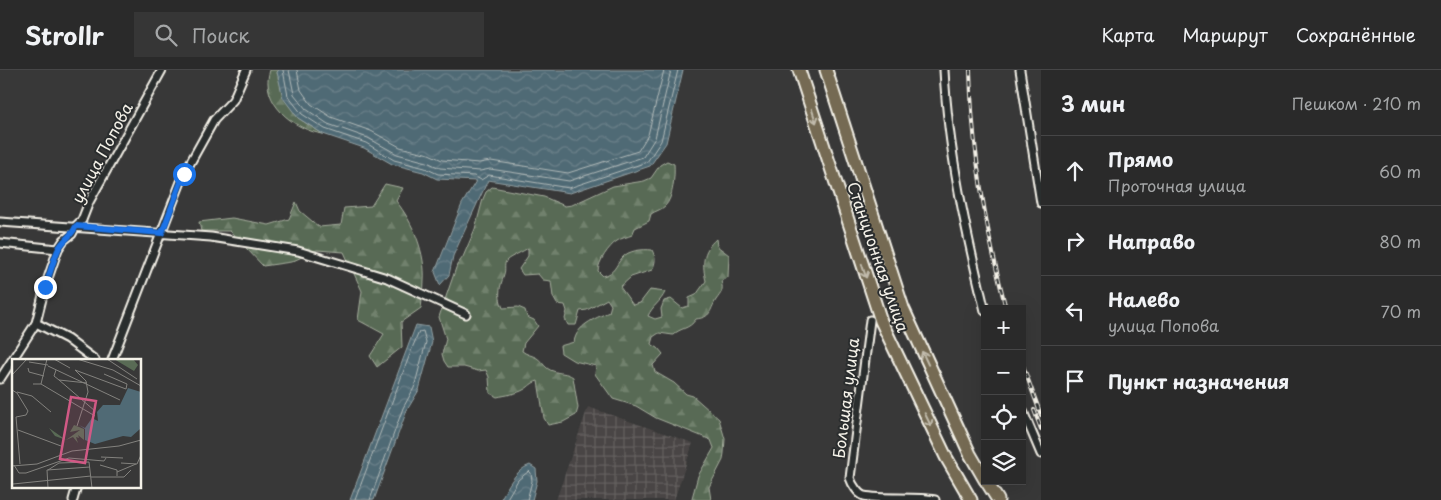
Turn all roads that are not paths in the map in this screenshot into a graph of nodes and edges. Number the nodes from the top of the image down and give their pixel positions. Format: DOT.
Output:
graph roads {
  1 [pos="162,70"];
  2 [pos="246,70"];
  3 [pos="799,70"];
  4 [pos="826,70"];
  5 [pos="944,70"];
  6 [pos="1020,70"];
  7 [pos="1041,202"];
  8 [pos="0,222"];
  9 [pos="76,226"];
  10 [pos="162,233"];
  11 [pos="0,243"];
  12 [pos="58,249"];
  13 [pos="984,305"];
  14 [pos="466,314"];
  15 [pos="870,320"];
  16 [pos="36,322"];
  17 [pos="13,359"];
  18 [pos="94,359"];
  19 [pos="112,359"];
  20 [pos="12,360"];
  21 [pos="0,379"];
  22 [pos="1026,418"];
  23 [pos="1041,454"];
  24 [pos="981,473"];
  25 [pos="988,485"];
  26 [pos="934,500"];
  27 [pos="971,500"];
  28 [pos="998,500"];
  1 -- 9 [label="street, улица Попова"];
  2 -- 10 [label="street"];
  3 -- 27 [label="main road, Станционная улица, one-way"];
  24 -- 4 [label="main road, Станционная улица, one-way"];
  5 -- 13 [label="street"];
  6 -- 7 [label="street"];
  8 -- 9 [label="street"];
  9 -- 10 [label="street"];
  9 -- 12 [label="street, улица Попова"];
  10 -- 14 [label="street"];
  10 -- 19 [label="street"];
  11 -- 12 [label="street"];
  12 -- 16 [label="street, улица Попова"];
  15 -- 26 [label="street, Большая улица"];
  16 -- 17 [label="street, улица Попова"];
  16 -- 18 [label="street"];
  20 -- 21 [label="street, улица Попова"];
  22 -- 23 [label="street"];
  25 -- 28 [label="main road, Станционная улица"];
}
